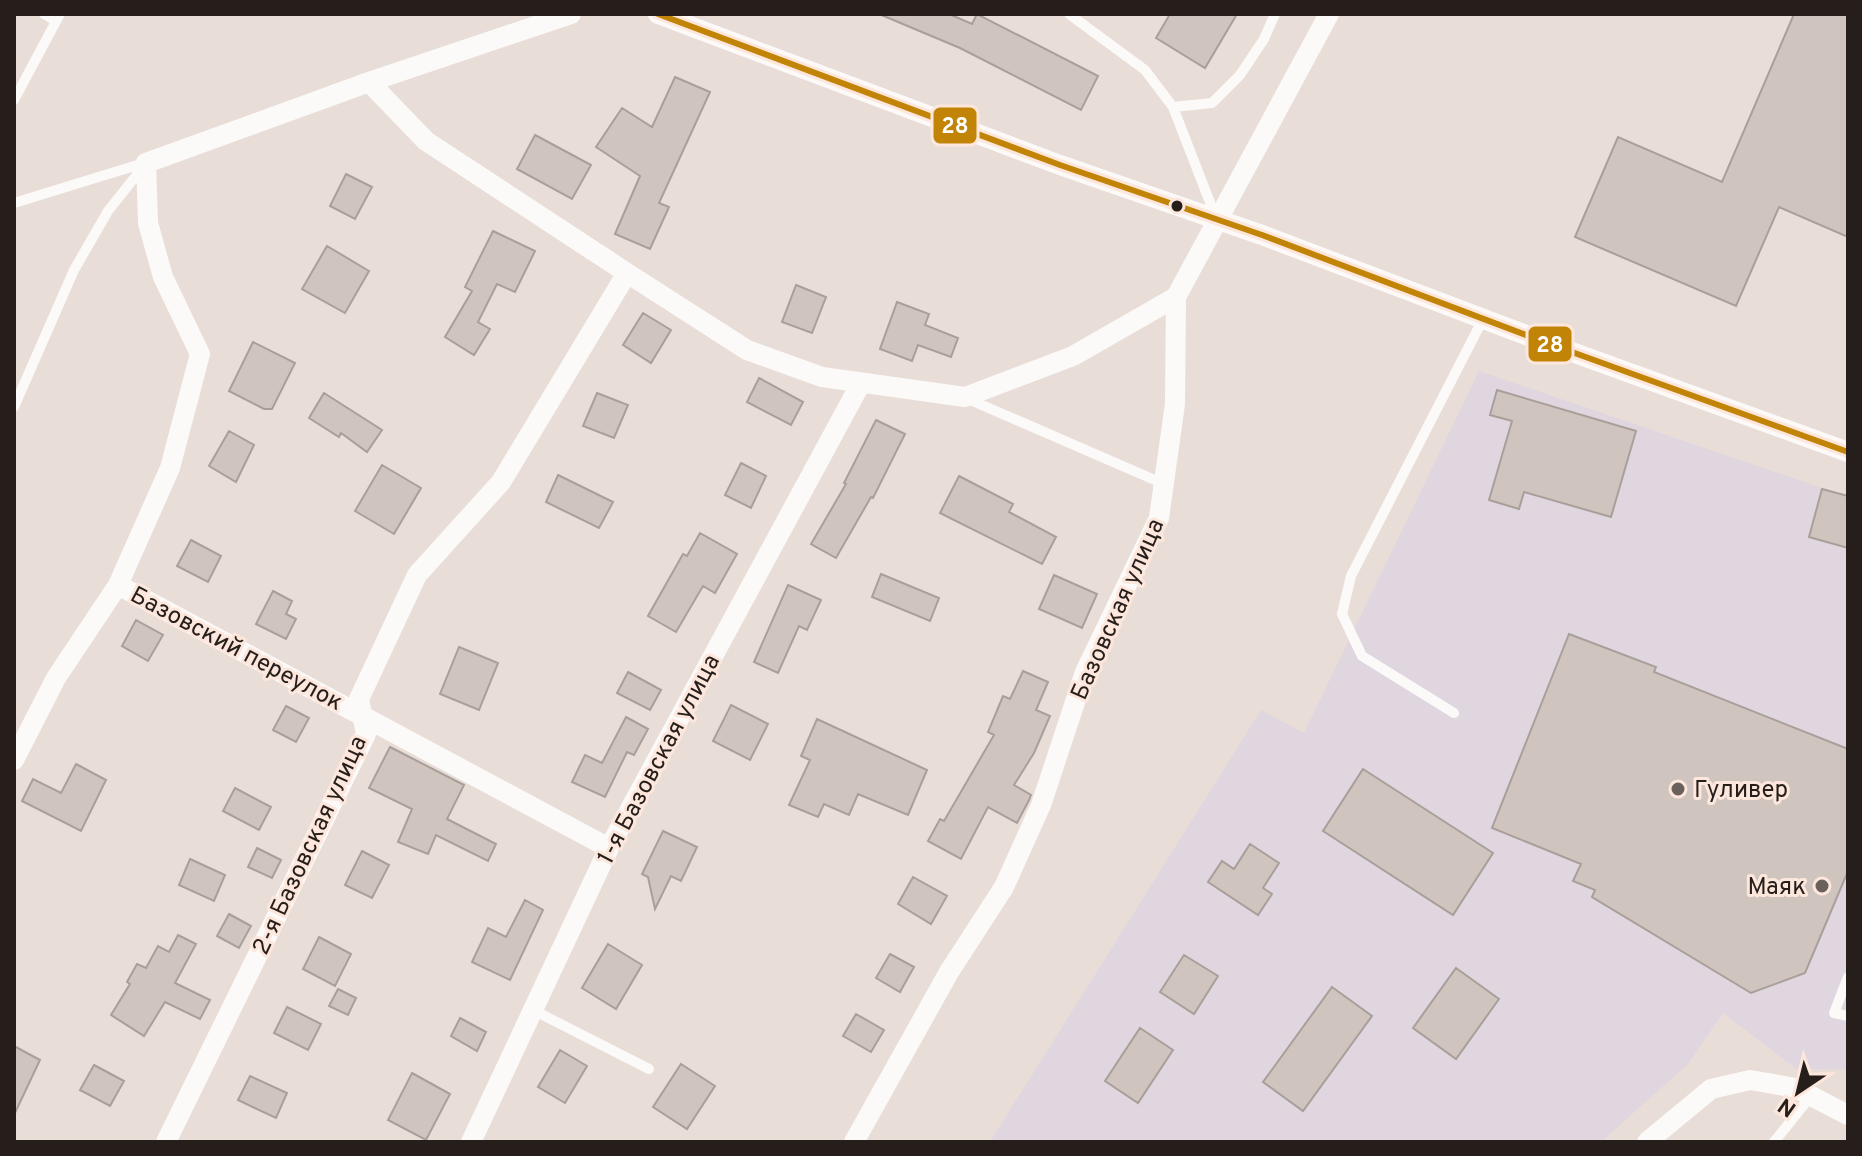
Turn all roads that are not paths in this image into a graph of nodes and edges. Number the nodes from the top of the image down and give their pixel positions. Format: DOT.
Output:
graph roads {
  1 [pos="44,14"];
  2 [pos="571,14"];
  3 [pos="658,14"];
  4 [pos="1069,14"];
  5 [pos="1275,14"];
  6 [pos="1329,14"];
  7 [pos="58,18"];
  8 [pos="369,82"];
  9 [pos="14,100"];
  10 [pos="1173,107"];
  11 [pos="146,163"];
  12 [pos="14,203"];
  13 [pos="1217,220"];
  14 [pos="627,273"];
  15 [pos="1176,297"];
  16 [pos="1483,319"];
  17 [pos="861,383"];
  18 [pos="965,397"];
  19 [pos="14,407"];
  20 [pos="1848,452"];
  21 [pos="1164,484"];
  22 [pos="118,585"];
  23 [pos="1454,713"];
  24 [pos="362,716"];
  25 [pos="14,760"];
  26 [pos="609,848"];
  27 [pos="1848,977"];
  28 [pos="533,1010"];
  29 [pos="1848,1016"];
  30 [pos="649,1069"];
  31 [pos="1811,1096"];
  32 [pos="1848,1115"];
  33 [pos="166,1142"];
  34 [pos="471,1142"];
  35 [pos="854,1142"];
  36 [pos="1647,1142"];
  37 [pos="1774,1142"];
  1 -- 7 [label="lane"];
  2 -- 8 [label="street"];
  3 -- 13 [label="street"];
  4 -- 10 [label="lane"];
  5 -- 10 [label="lane"];
  6 -- 13 [label="street, Базовская улица"];
  7 -- 9 [label="lane"];
  8 -- 11 [label="street"];
  8 -- 14 [label="street"];
  10 -- 13 [label="lane"];
  11 -- 12 [label="lane"];
  11 -- 19 [label="lane"];
  11 -- 22 [label="street"];
  13 -- 15 [label="street, Базовская улица"];
  13 -- 16 [label="street"];
  14 -- 17 [label="street"];
  14 -- 24 [label="street, 2-я Базовская улица"];
  15 -- 18 [label="street"];
  15 -- 21 [label="street, Базовская улица"];
  16 -- 20 [label="street"];
  16 -- 23 [label="lane"];
  17 -- 18 [label="street"];
  17 -- 26 [label="street, 1-я Базовская улица"];
  18 -- 21 [label="lane"];
  21 -- 35 [label="street, Базовская улица"];
  22 -- 24 [label="street, Базовский переулок"];
  22 -- 25 [label="street"];
  24 -- 26 [label="street, Базовский переулок"];
  24 -- 33 [label="street, 2-я Базовская улица"];
  26 -- 28 [label="street, 1-я Базовская улица"];
  27 -- 29 [label="lane"];
  28 -- 30 [label="lane"];
  28 -- 34 [label="street, 1-я Базовская улица"];
  31 -- 32 [label="street"];
  31 -- 36 [label="street"];
  31 -- 37 [label="lane"];
}
